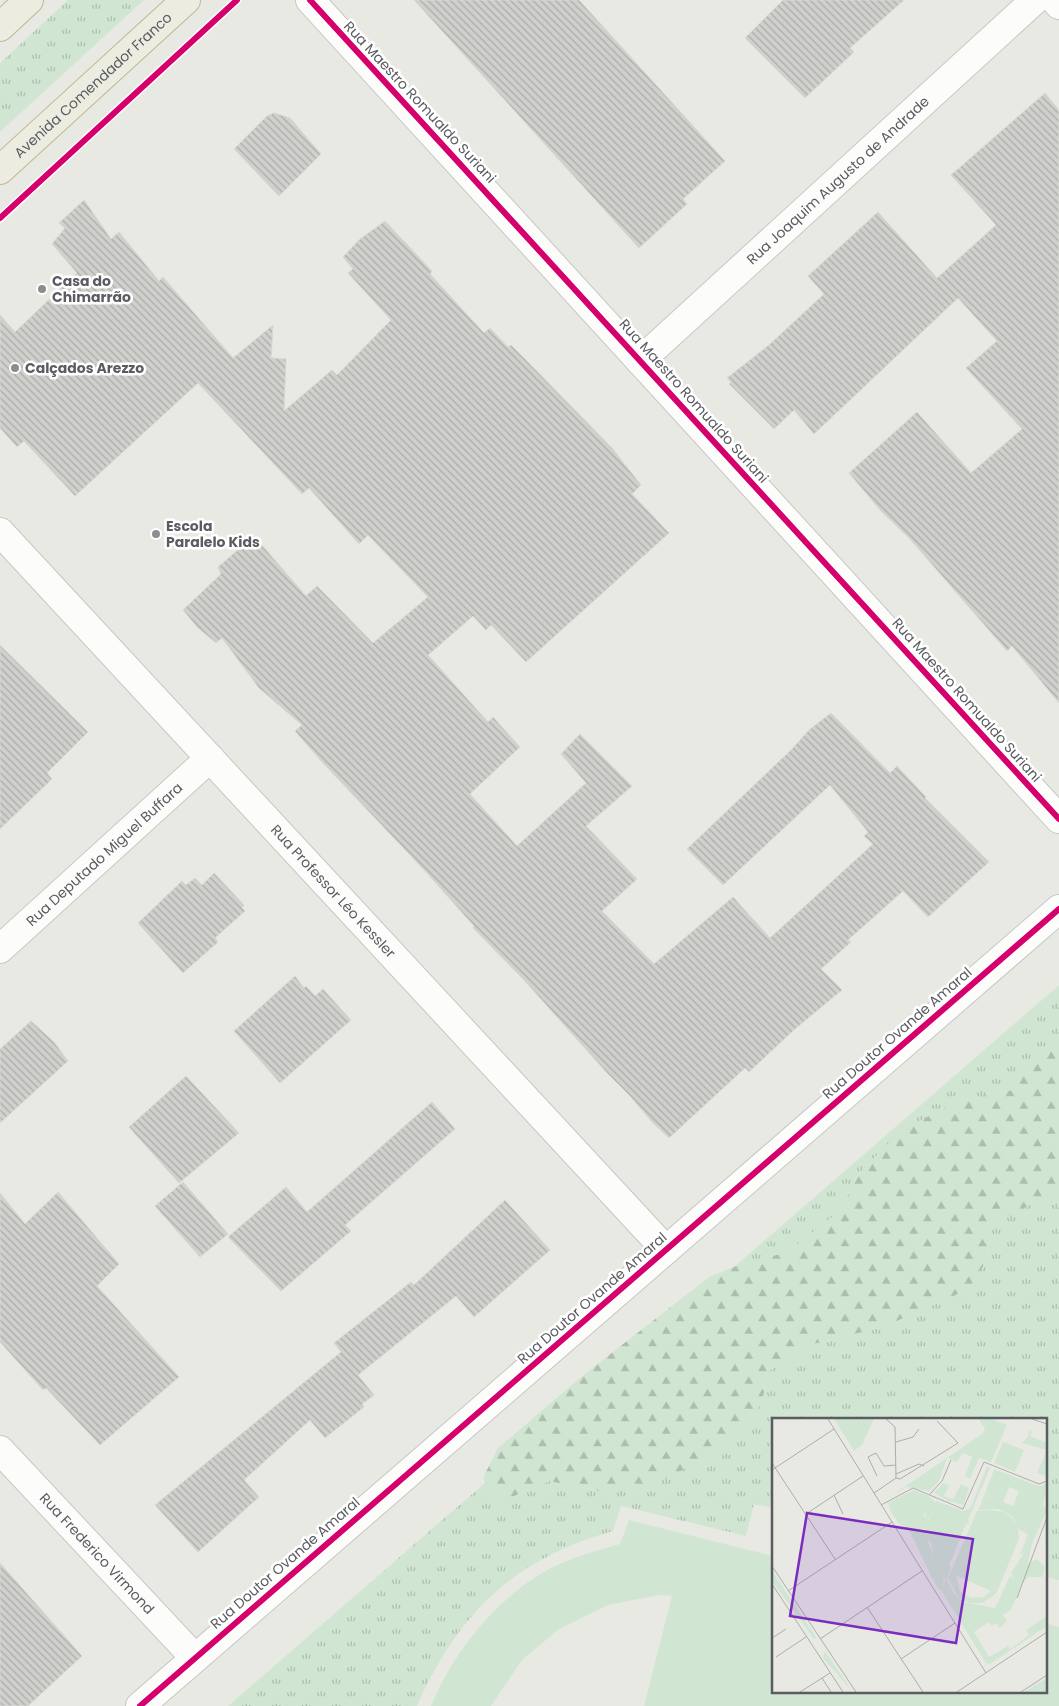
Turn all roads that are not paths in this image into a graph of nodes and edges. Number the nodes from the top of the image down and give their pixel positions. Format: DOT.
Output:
graph roads {
  1 [pos="29,0"];
  2 [pos="186,0"];
  3 [pos="310,0"];
  4 [pos="1035,0"];
  5 [pos="1054,0"];
  6 [pos="1059,5"];
  7 [pos="0,26"];
  8 [pos="0,170"];
  9 [pos="640,361"];
  10 [pos="0,532"];
  11 [pos="210,758"];
  12 [pos="1059,819"];
  13 [pos="1059,909"];
  14 [pos="0,949"];
  15 [pos="666,1250"];
  16 [pos="0,1450"];
  17 [pos="195,1658"];
  18 [pos="140,1706"];
  1 -- 7 [label="highway"];
  2 -- 8 [label="highway, Avenida Comendador Franco"];
  3 -- 9 [label="street, Rua Maestro Romualdo Suriani"];
  4 -- 9 [label="street, Rua Joaquim Augusto de Andrade"];
  5 -- 6 [label="street"];
  9 -- 12 [label="street, Rua Maestro Romualdo Suriani"];
  10 -- 11 [label="street, Rua Professor Léo Kessler"];
  11 -- 14 [label="street, Rua Deputado Miguel Buffara"];
  11 -- 15 [label="street, Rua Professor Léo Kessler"];
  13 -- 15 [label="street, Rua Doutor Ovande Amaral"];
  15 -- 17 [label="street, Rua Doutor Ovande Amaral"];
  16 -- 17 [label="street, Rua Frederico Virmond"];
  17 -- 18 [label="street, Rua Doutor Ovande Amaral"];
}
